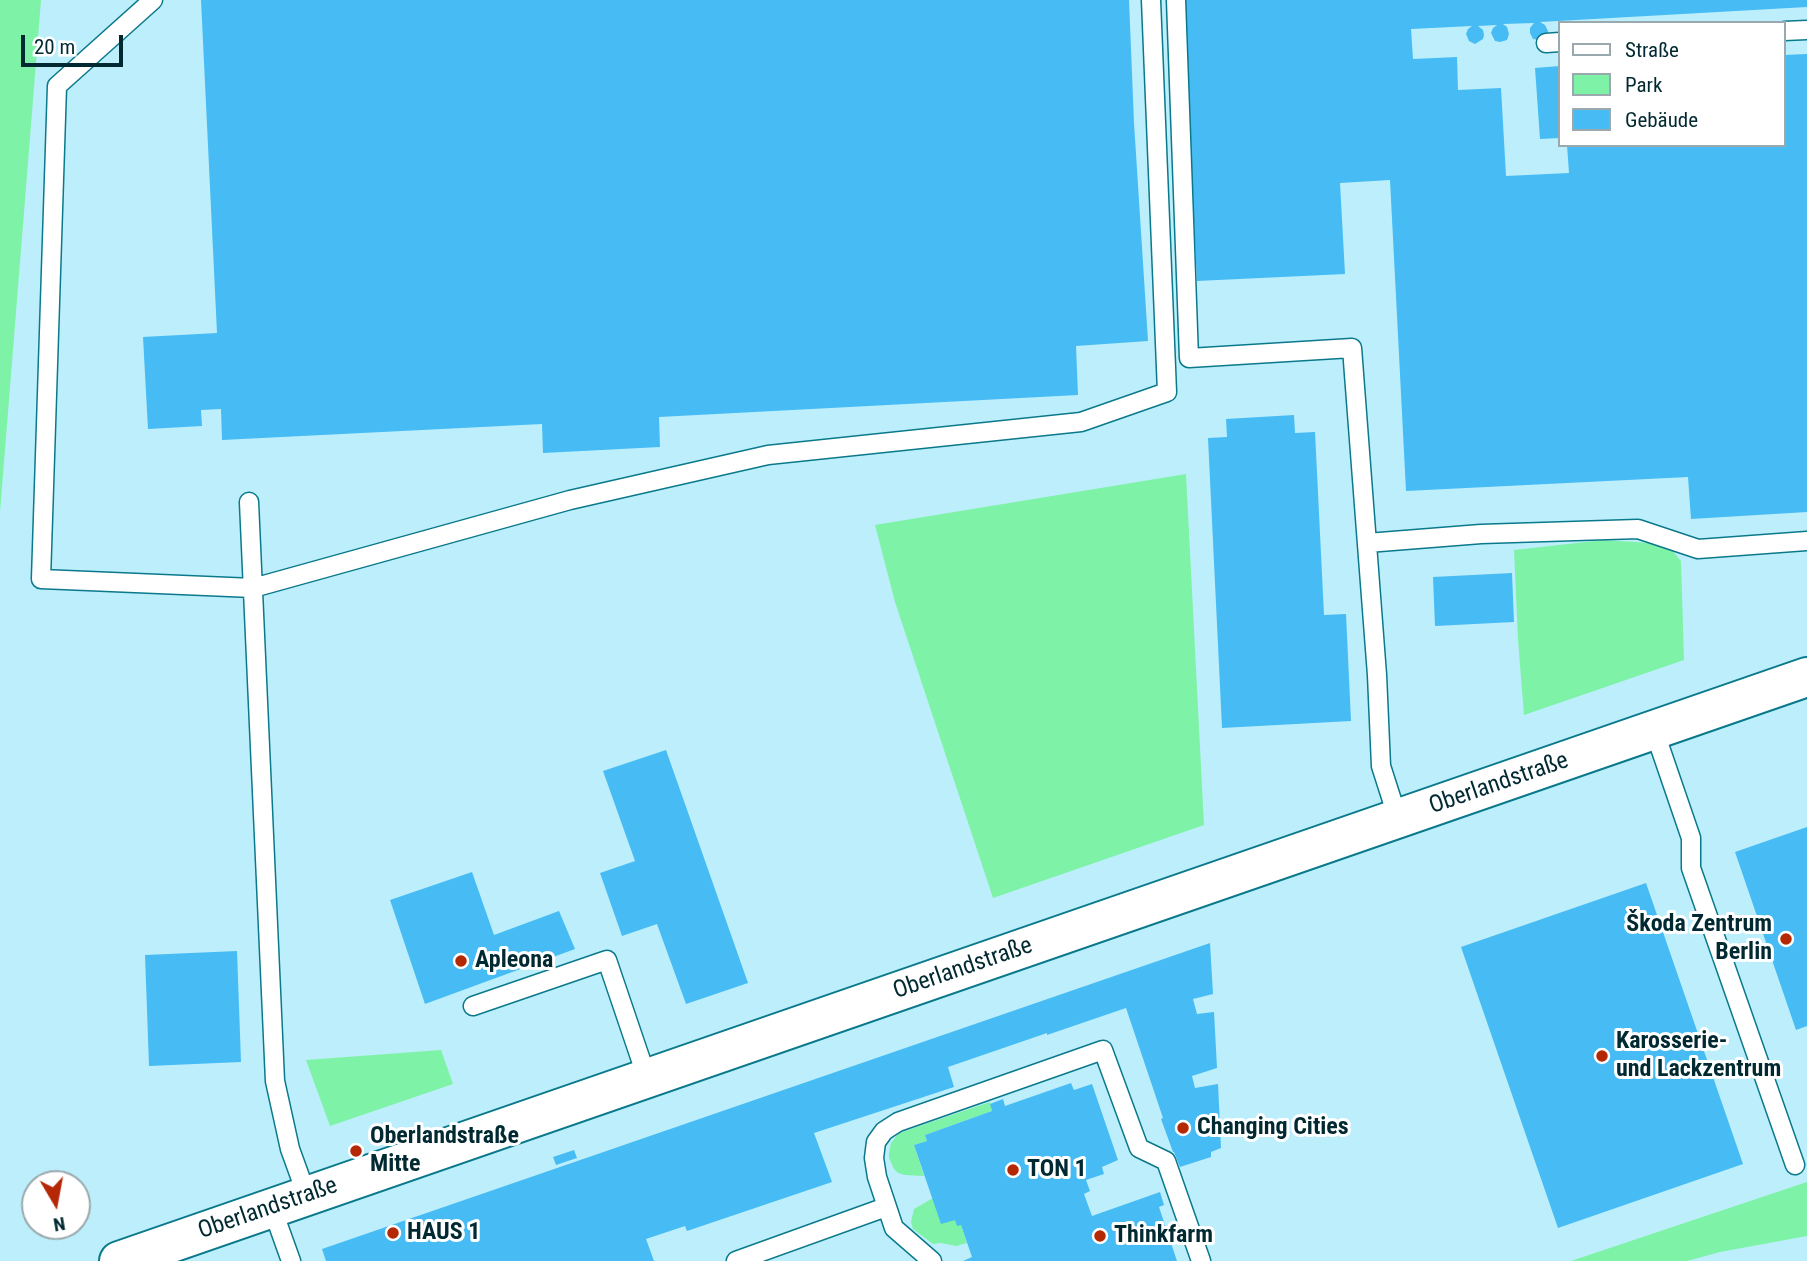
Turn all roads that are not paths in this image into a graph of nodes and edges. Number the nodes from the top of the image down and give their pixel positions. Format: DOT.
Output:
graph roads {
  1 [pos="153,0"];
  2 [pos="1151,0"];
  3 [pos="1176,0"];
  4 [pos="1807,30"];
  5 [pos="1786,31"];
  6 [pos="249,502"];
  7 [pos="1807,541"];
  8 [pos="1367,543"];
  9 [pos="253,588"];
  10 [pos="1807,677"];
  11 [pos="1654,730"];
  12 [pos="1398,819"];
  13 [pos="472,1006"];
  14 [pos="647,1078"];
  15 [pos="1795,1165"];
  16 [pos="289,1202"];
  17 [pos="886,1207"];
  18 [pos="784,1253"];
  19 [pos="119,1261"];
  20 [pos="291,1261"];
  21 [pos="736,1261"];
  22 [pos="932,1261"];
  23 [pos="1201,1261"];
  1 -- 9 [label="lane"];
  2 -- 9 [label="lane"];
  3 -- 8 [label="lane"];
  4 -- 5 [label="lane"];
  6 -- 9 [label="lane"];
  7 -- 8 [label="lane"];
  8 -- 12 [label="lane"];
  9 -- 16 [label="lane"];
  10 -- 11 [label="street, Oberlandstraße"];
  11 -- 12 [label="street, Oberlandstraße"];
  11 -- 15 [label="lane"];
  12 -- 14 [label="street, Oberlandstraße"];
  13 -- 14 [label="lane"];
  14 -- 16 [label="street, Oberlandstraße"];
  16 -- 19 [label="street, Oberlandstraße"];
  16 -- 20 [label="lane"];
  17 -- 18 [label="lane"];
  17 -- 22 [label="lane"];
  17 -- 23 [label="lane"];
  18 -- 21 [label="lane"];
}
